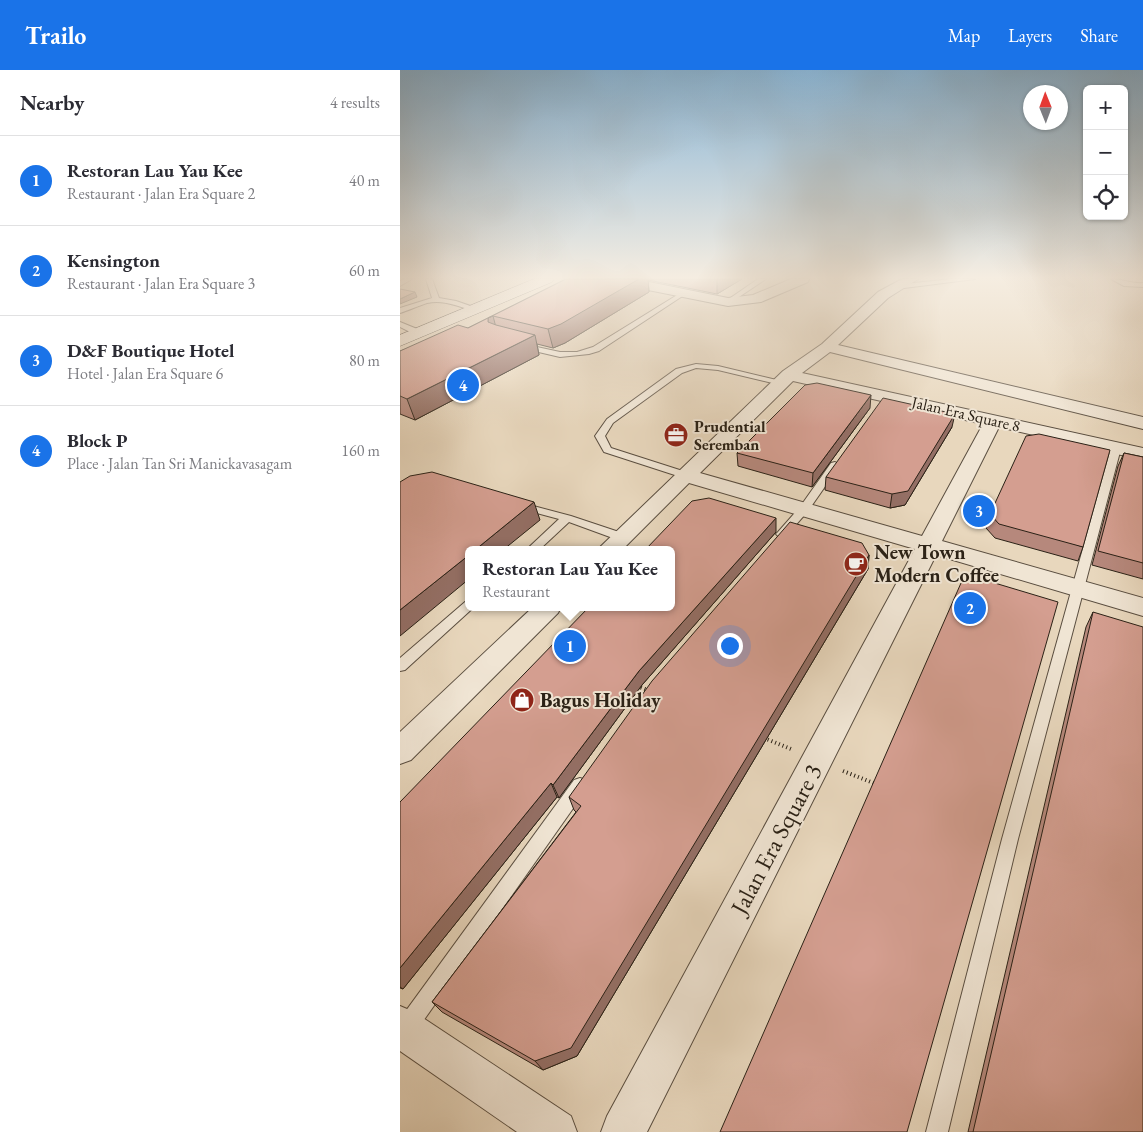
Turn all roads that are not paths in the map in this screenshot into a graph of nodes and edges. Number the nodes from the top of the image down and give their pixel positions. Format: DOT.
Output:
graph roads {
  1 [pos="411,329"];
  2 [pos="428,329"];
  3 [pos="629,329"];
  4 [pos="847,329"];
  5 [pos="420,332"];
  6 [pos="400,341"];
  7 [pos="514,344"];
  8 [pos="827,347"];
  9 [pos="785,378"];
  10 [pos="885,396"];
  11 [pos="873,412"];
  12 [pos="994,420"];
  13 [pos="1143,423"];
  14 [pos="1116,448"];
  15 [pos="844,452"];
  16 [pos="1143,454"];
  17 [pos="685,475"];
  18 [pos="514,504"];
  19 [pos="804,509"];
  20 [pos="568,518"];
  21 [pos="615,544"];
  22 [pos="929,545"];
  23 [pos="536,546"];
  24 [pos="771,547"];
  25 [pos="1079,588"];
  26 [pos="1143,606"];
  27 [pos="465,609"];
  28 [pos="545,611"];
  29 [pos="400,666"];
  30 [pos="400,752"];
  31 [pos="590,771"];
  32 [pos="403,1028"];
  33 [pos="555,1132"];
  34 [pos="623,1132"];
  35 [pos="937,1132"];
  1 -- 5 [label="lane"];
  2 -- 5 [label="main road"];
  3 -- 7 [label="lane"];
  4 -- 8 [label="street"];
  5 -- 6 [label="main road"];
  8 -- 9 [label="street"];
  8 -- 13 [label="street, Jalan Era Square 8"];
  9 -- 10 [label="street, Jalan Era Square 8"];
  9 -- 17 [label="street"];
  9 -- 17 [label="lane"];
  10 -- 11 [label="lane"];
  10 -- 12 [label="street, Jalan Era Square 8"];
  12 -- 14 [label="street, Jalan Era Square 8"];
  12 -- 22 [label="street, Jalan Era Square 3"];
  14 -- 16 [label="street, Jalan Era Square 8"];
  14 -- 25 [label="lane"];
  15 -- 19 [label="lane"];
  17 -- 19 [label="street"];
  17 -- 21 [label="street"];
  18 -- 20 [label="lane"];
  19 -- 22 [label="street"];
  19 -- 24 [label="lane"];
  20 -- 21 [label="lane"];
  20 -- 23 [label="lane"];
  22 -- 25 [label="street"];
  22 -- 34 [label="street, Jalan Era Square 3"];
  25 -- 26 [label="street"];
  25 -- 35 [label="lane"];
  27 -- 29 [label="lane"];
  28 -- 30 [label="street"];
  31 -- 32 [label="lane"];
  32 -- 33 [label="street"];
}
